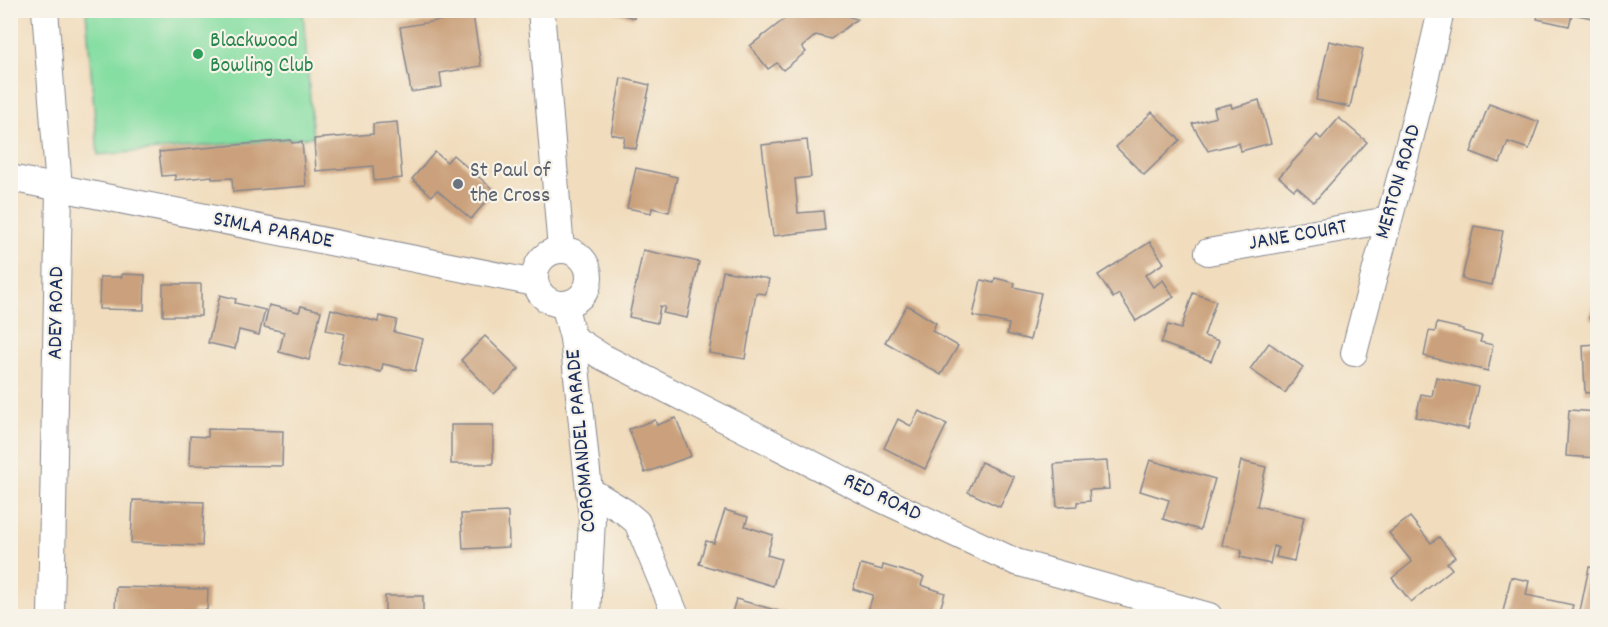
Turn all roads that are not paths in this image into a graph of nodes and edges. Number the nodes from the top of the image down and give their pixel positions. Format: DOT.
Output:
graph roads {
  1 [pos="45,10"];
  2 [pos="541,10"];
  3 [pos="1441,10"];
  4 [pos="10,178"];
  5 [pos="59,188"];
  6 [pos="1388,220"];
  7 [pos="561,250"];
  8 [pos="1208,252"];
  9 [pos="535,283"];
  10 [pos="564,303"];
  11 [pos="573,338"];
  12 [pos="1354,353"];
  13 [pos="590,490"];
  14 [pos="619,509"];
  15 [pos="592,519"];
  16 [pos="51,616"];
  17 [pos="587,616"];
  18 [pos="676,616"];
  19 [pos="1209,616"];
  1 -- 5 [label="street, ADEY ROAD"];
  2 -- 7 [label="street"];
  3 -- 6 [label="street, MERTON ROAD"];
  4 -- 5 [label="street, SIMLA PARADE"];
  5 -- 9 [label="street, SIMLA PARADE"];
  5 -- 16 [label="street, ADEY ROAD"];
  6 -- 8 [label="street, JANE COURT"];
  6 -- 12 [label="street, MERTON ROAD"];
  7 -- 9 [label="street"];
  7 -- 10 [label="street"];
  9 -- 10 [label="street"];
  10 -- 11 [label="street, COROMANDEL PARADE"];
  11 -- 13 [label="street, COROMANDEL PARADE"];
  11 -- 19 [label="street, RED ROAD"];
  13 -- 14 [label="street"];
  13 -- 15 [label="street, COROMANDEL PARADE"];
  14 -- 15 [label="street"];
  14 -- 18 [label="street"];
  15 -- 17 [label="street, COROMANDEL PARADE"];
}
